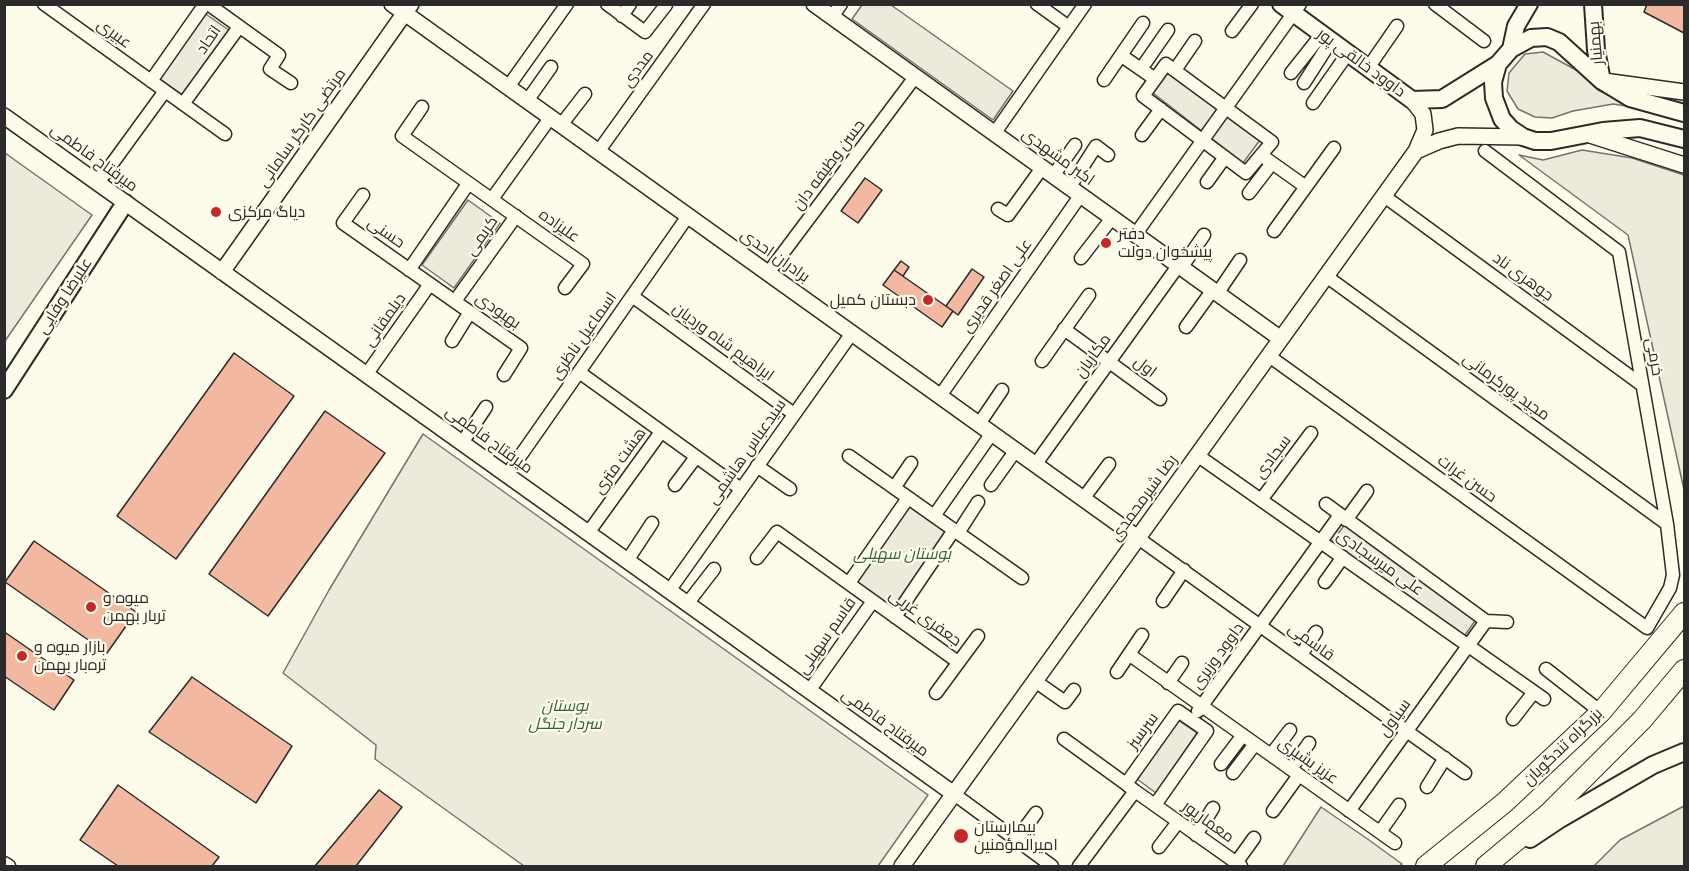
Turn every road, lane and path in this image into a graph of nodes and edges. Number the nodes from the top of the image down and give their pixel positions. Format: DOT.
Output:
graph roads {
  1 [pos="44,4"];
  2 [pos="206,4"];
  3 [pos="567,4"];
  4 [pos="607,4"];
  5 [pos="630,4"];
  6 [pos="704,4"];
  7 [pos="814,4"];
  8 [pos="1036,4"];
  9 [pos="1085,4"];
  10 [pos="1252,4"];
  11 [pos="1435,4"];
  12 [pos="1529,4"];
  13 [pos="1593,4"];
  14 [pos="666,5"];
  15 [pos="221,8"];
  16 [pos="403,8"];
  17 [pos="1291,8"];
  18 [pos="837,11"];
  19 [pos="622,16"];
  20 [pos="1143,23"];
  21 [pos="1397,26"];
  22 [pos="239,27"];
  23 [pos="1069,27"];
  24 [pos="1168,30"];
  25 [pos="1232,31"];
  26 [pos="1327,37"];
  27 [pos="1195,40"];
  28 [pos="1484,41"];
  29 [pos="1511,49"];
  30 [pos="1348,53"];
  31 [pos="1122,56"];
  32 [pos="1498,64"];
  33 [pos="551,67"];
  34 [pos="1368,68"];
  35 [pos="1141,69"];
  36 [pos="1175,70"];
  37 [pos="1291,73"];
  38 [pos="915,77"];
  39 [pos="1155,79"];
  40 [pos="1104,80"];
  41 [pos="151,81"];
  42 [pos="1602,81"];
  43 [pos="291,83"];
  44 [pos="1304,83"];
  45 [pos="507,87"];
  46 [pos="165,91"];
  47 [pos="1684,92"];
  48 [pos="585,94"];
  49 [pos="1412,100"];
  50 [pos="527,101"];
  51 [pos="1313,103"];
  52 [pos="183,105"];
  53 [pos="422,107"];
  54 [pos="1227,107"];
  55 [pos="1161,110"];
  56 [pos="1684,113"];
  57 [pos="4,116"];
  58 [pos="556,121"];
  59 [pos="225,134"];
  60 [pos="994,134"];
  61 [pos="1587,134"];
  62 [pos="1142,135"];
  63 [pos="1523,137"];
  64 [pos="1684,139"];
  65 [pos="1203,140"];
  66 [pos="1075,145"];
  67 [pos="1334,148"];
  68 [pos="1416,151"];
  69 [pos="1485,151"];
  70 [pos="598,152"];
  71 [pos="1108,155"];
  72 [pos="1261,155"];
  73 [pos="1226,157"];
  74 [pos="1272,163"];
  75 [pos="1684,165"];
  76 [pos="1048,172"];
  77 [pos="1207,182"];
  78 [pos="98,183"];
  79 [pos="468,184"];
  80 [pos="1306,187"];
  81 [pos="1075,192"];
  82 [pos="1249,193"];
  83 [pos="363,195"];
  84 [pos="1384,196"];
  85 [pos="492,199"];
  86 [pos="125,203"];
  87 [pos="1007,215"];
  88 [pos="516,216"];
  89 [pos="688,216"];
  90 [pos="1112,218"];
  91 [pos="1274,231"];
  92 [pos="1135,235"];
  93 [pos="1204,235"];
  94 [pos="1081,258"];
  95 [pos="1240,260"];
  96 [pos="1180,267"];
  97 [pos="409,270"];
  98 [pos="222,272"];
  99 [pos="768,273"];
  100 [pos="1326,276"];
  101 [pos="430,284"];
  102 [pos="565,288"];
  103 [pos="1215,292"];
  104 [pos="1089,295"];
  105 [pos="632,296"];
  106 [pos="455,302"];
  107 [pos="470,312"];
  108 [pos="1186,327"];
  109 [pos="1064,329"];
  110 [pos="852,333"];
  111 [pos="1281,339"];
  112 [pos="452,341"];
  113 [pos="1269,356"];
  114 [pos="1042,361"];
  115 [pos="1109,361"];
  116 [pos="579,372"];
  117 [pos="366,375"];
  118 [pos="504,375"];
  119 [pos="1642,385"];
  120 [pos="4,390"];
  121 [pos="1002,390"];
  122 [pos="940,396"];
  123 [pos="1160,399"];
  124 [pos="486,407"];
  125 [pos="794,414"];
  126 [pos="986,429"];
  127 [pos="661,432"];
  128 [pos="1311,433"];
  129 [pos="462,443"];
  130 [pos="1016,450"];
  131 [pos="1197,455"];
  132 [pos="849,456"];
  133 [pos="696,457"];
  134 [pos="911,463"];
  135 [pos="1109,464"];
  136 [pos="1035,465"];
  137 [pos="757,466"];
  138 [pos="507,475"];
  139 [pos="675,485"];
  140 [pos="991,485"];
  141 [pos="894,488"];
  142 [pos="741,489"];
  143 [pos="790,489"];
  144 [pos="1367,491"];
  145 [pos="908,498"];
  146 [pos="1083,499"];
  147 [pos="1261,500"];
  148 [pos="978,502"];
  149 [pos="1326,504"];
  150 [pos="934,516"];
  151 [pos="1343,517"];
  152 [pos="652,523"];
  153 [pos="1667,524"];
  154 [pos="956,531"];
  155 [pos="588,533"];
  156 [pos="1138,538"];
  157 [pos="1321,542"];
  158 [pos="1343,557"];
  159 [pos="757,558"];
  160 [pos="627,561"];
  161 [pos="714,569"];
  162 [pos="1184,570"];
  163 [pos="1022,578"];
  164 [pos="1325,582"];
  165 [pos="849,584"];
  166 [pos="669,591"];
  167 [pos="873,601"];
  168 [pos="1162,601"];
  169 [pos="687,604"];
  170 [pos="1684,613"];
  171 [pos="895,617"];
  172 [pos="1486,621"];
  173 [pos="1507,622"];
  174 [pos="1260,625"];
  175 [pos="1647,628"];
  176 [pos="1317,632"];
  177 [pos="1142,635"];
  178 [pos="978,636"];
  179 [pos="1468,645"];
  180 [pos="1130,655"];
  181 [pos="1301,655"];
  182 [pos="958,662"];
  183 [pos="1182,663"];
  184 [pos="1546,669"];
  185 [pos="1684,670"];
  186 [pos="1117,672"];
  187 [pos="1035,681"];
  188 [pos="1168,683"];
  189 [pos="1074,690"];
  190 [pos="809,691"];
  191 [pos="936,693"];
  192 [pos="1202,706"];
  193 [pos="1600,712"];
  194 [pos="1513,719"];
  195 [pos="1191,720"];
  196 [pos="1290,730"];
  197 [pos="1407,731"];
  198 [pos="1243,735"];
  199 [pos="1064,739"];
  200 [pos="1309,743"];
  201 [pos="1255,744"];
  202 [pos="1684,752"];
  203 [pos="1271,755"];
  204 [pos="1445,758"];
  205 [pos="1221,764"];
  206 [pos="1295,772"];
  207 [pos="1233,773"];
  208 [pos="1465,773"];
  209 [pos="1130,787"];
  210 [pos="1426,787"];
  211 [pos="954,794"];
  212 [pos="1155,805"];
  213 [pos="1399,805"];
  214 [pos="1213,808"];
  215 [pos="1273,811"];
  216 [pos="1349,811"];
  217 [pos="1036,813"];
  218 [pos="1178,822"];
  219 [pos="1380,832"];
  220 [pos="1196,835"];
  221 [pos="1254,837"];
  222 [pos="1016,840"];
  223 [pos="1395,843"];
  224 [pos="1159,847"];
  225 [pos="4,863"];
  226 [pos="1045,864"];
  227 [pos="1238,865"];
  228 [pos="9,867"];
  229 [pos="902,867"];
  230 [pos="1079,867"];
  231 [pos="1426,867"];
  232 [pos="1488,867"];
  1 -- 41 [label="street, عبیری"];
  2 -- 15 [label="street, اتحاد"];
  2 -- 41 [label="street, اتحاد"];
  3 -- 45 [label="street"];
  4 -- 19 [label="street"];
  5 -- 19 [label="street"];
  6 -- 70 [label="street, مددی"];
  7 -- 18 [label="street, اکبر مشهدی"];
  8 -- 23 [label="street"];
  9 -- 23 [label="street"];
  10 -- 25 [label="street"];
  11 -- 28 [label="street"];
  12 -- 29 [label="main road"];
  13 -- 42 [label="main road, بهمنیار"];
  14 -- 19 [label="street"];
  15 -- 22 [label="street, اتحاد"];
  16 -- 45 [label="street, برادران احدی"];
  16 -- 98 [label="street, مرتضی کارگر سامانی"];
  17 -- 26 [label="main road, داوود خالقی پور"];
  17 -- 54 [label="street"];
  18 -- 38 [label="street, اکبر مشهدی"];
  20 -- 31 [label="street"];
  21 -- 34 [label="street"];
  22 -- 43 [label="street"];
  22 -- 52 [label="street, اتحاد"];
  23 -- 60 [label="street"];
  24 -- 35 [label="street"];
  26 -- 30 [label="main road, داوود خالقی پور"];
  26 -- 37 [label="street"];
  26 -- 44 [label="street"];
  27 -- 36 [label="street"];
  29 -- 32 [label="main road"];
  29 -- 42 [label="main road"];
  30 -- 34 [label="main road, داوود خالقی پور"];
  30 -- 51 [label="street"];
  31 -- 35 [label="street"];
  31 -- 40 [label="street"];
  32 -- 49 [label="main road"];
  32 -- 63 [label="main road"];
  33 -- 50 [label="street"];
  34 -- 49 [label="main road, داوود خالقی پور"];
  35 -- 39 [label="street"];
  36 -- 39 [label="street"];
  36 -- 54 [label="street"];
  38 -- 60 [label="street, اکبر مشهدی"];
  38 -- 99 [label="street, حسن وظیفه دان"];
  39 -- 55 [label="street"];
  41 -- 46 [label="street, عبیری"];
  42 -- 47 [label="street"];
  42 -- 56 [label="main road"];
  45 -- 50 [label="street, برادران احدی"];
  46 -- 52 [label="street, عبیری"];
  46 -- 78 [label="street"];
  48 -- 58 [label="street"];
  49 -- 68 [label="street"];
  50 -- 58 [label="street, برادران احدی"];
  52 -- 59 [label="street, عبیری"];
  53 -- 79 [label="street, کریمی"];
  54 -- 65 [label="street"];
  54 -- 72 [label="street"];
  55 -- 62 [label="street"];
  55 -- 65 [label="street"];
  57 -- 78 [label="street, میرفتاح فاطمی"];
  58 -- 70 [label="street, برادران احدی"];
  58 -- 85 [label="street"];
  60 -- 76 [label="street, اکبر مشهدی"];
  61 -- 63 [label="main road"];
  61 -- 64 [label="main road"];
  61 -- 75 [label="street"];
  63 -- 68 [label="street"];
  65 -- 73 [label="street"];
  65 -- 92 [label="street"];
  66 -- 76 [label="street"];
  67 -- 80 [label="street"];
  68 -- 84 [label="street, رضا شیرمحمدی"];
  69 -- 119 [label="street, خرمی"];
  70 -- 89 [label="street, برادران احدی"];
  71 -- 81 [label="street, علی اصغر قدیری"];
  72 -- 73 [label="street"];
  72 -- 74 [label="street"];
  73 -- 77 [label="street"];
  74 -- 80 [label="street"];
  74 -- 82 [label="street"];
  76 -- 81 [label="street, اکبر مشهدی"];
  76 -- 87 [label="street"];
  78 -- 86 [label="street, میرفتاح فاطمی"];
  79 -- 85 [label="street, کریمی"];
  79 -- 97 [label="street"];
  80 -- 91 [label="street"];
  81 -- 90 [label="street, اکبر مشهدی"];
  81 -- 122 [label="street, علی اصغر قدیری"];
  83 -- 97 [label="street, حسنی"];
  84 -- 100 [label="street, رضا شیرمحمدی"];
  84 -- 119 [label="street, جوهری ناد"];
  85 -- 88 [label="street, کریمی"];
  86 -- 98 [label="street, میرفتاح فاطمی"];
  86 -- 120 [label="main road, علیرضا وفایی"];
  88 -- 102 [label="street, علیزاده"];
  88 -- 106 [label="street, کریمی"];
  89 -- 99 [label="street, برادران احدی"];
  89 -- 105 [label="street, اسماعیل ناظری"];
  90 -- 92 [label="street, اکبر مشهدی"];
  90 -- 94 [label="street"];
  92 -- 96 [label="street, اکبر مشهدی"];
  93 -- 96 [label="street, مکاریان"];
  95 -- 103 [label="street"];
  96 -- 103 [label="street, اکبر مشهدی"];
  96 -- 115 [label="street, مکاریان"];
  97 -- 101 [label="street"];
  98 -- 117 [label="street, میرفتاح فاطمی"];
  99 -- 110 [label="street, برادران احدی"];
  100 -- 111 [label="street, رضا شیرمحمدی"];
  100 -- 153 [label="street, مجید پورکرمانی"];
  101 -- 106 [label="street"];
  101 -- 117 [label="street, دیلمقانی"];
  103 -- 108 [label="street"];
  103 -- 111 [label="street, اکبر مشهدی"];
  104 -- 109 [label="street"];
  105 -- 116 [label="street, اسماعیل ناظری"];
  105 -- 125 [label="street, ابراهیم شاه وردیان"];
  106 -- 107 [label="street, بهبودی"];
  107 -- 112 [label="street"];
  107 -- 118 [label="street, بهبودی"];
  109 -- 114 [label="street"];
  109 -- 115 [label="street, اول"];
  110 -- 122 [label="street, برادران احدی"];
  110 -- 125 [label="street, سیدعباس هاشمی"];
  111 -- 113 [label="street, رضا شیرمحمدی"];
  113 -- 131 [label="street, رضا شیرمحمدی"];
  113 -- 175 [label="street, حسن غرات"];
  115 -- 123 [label="street, اول"];
  115 -- 136 [label="street, مکاریان"];
  116 -- 127 [label="street, هشت متری"];
  116 -- 138 [label="street, اسماعیل ناظری"];
  117 -- 129 [label="street, میرفتاح فاطمی"];
  119 -- 153 [label="street, خرمی"];
  121 -- 126 [label="street"];
  122 -- 126 [label="street, برادران احدی"];
  124 -- 129 [label="street"];
  125 -- 137 [label="street, سیدعباس هاشمی"];
  126 -- 130 [label="street, برادران احدی"];
  126 -- 150 [label="street"];
  127 -- 133 [label="street"];
  127 -- 155 [label="street, هشت متری"];
  128 -- 147 [label="street, سجادی"];
  129 -- 138 [label="street, میرفتاح فاطمی"];
  130 -- 136 [label="street, برادران احدی"];
  130 -- 140 [label="street"];
  131 -- 147 [label="street, علی میرسجادی"];
  131 -- 156 [label="street, رضا شیرمحمدی"];
  132 -- 141 [label="street"];
  133 -- 139 [label="street"];
  133 -- 142 [label="street"];
  134 -- 141 [label="street"];
  135 -- 146 [label="street"];
  136 -- 146 [label="street, برادران احدی"];
  137 -- 142 [label="street, سیدعباس هاشمی"];
  137 -- 143 [label="street"];
  138 -- 155 [label="street, میرفتاح فاطمی"];
  141 -- 145 [label="street"];
  142 -- 166 [label="street, سیدعباس هاشمی"];
  144 -- 151 [label="street"];
  145 -- 150 [label="street"];
  145 -- 165 [label="street"];
  146 -- 156 [label="street, برادران احدی"];
  147 -- 157 [label="street, علی میرسجادی"];
  148 -- 154 [label="street"];
  149 -- 151 [label="street"];
  150 -- 154 [label="street"];
  151 -- 157 [label="street"];
  151 -- 172 [label="street"];
  152 -- 160 [label="street"];
  153 -- 175 [label="street, خرمی"];
  154 -- 163 [label="street"];
  154 -- 171 [label="street"];
  155 -- 160 [label="street, میرفتاح فاطمی"];
  156 -- 162 [label="street, قاسمی"];
  156 -- 187 [label="street, رضا شیرمحمدی"];
  157 -- 158 [label="street, علی میرسجادی"];
  157 -- 174 [label="street"];
  158 -- 164 [label="street"];
  158 -- 179 [label="street, علی میرسجادی"];
  159 -- 165 [label="street, جعفری غربی"];
  160 -- 166 [label="street, میرفتاح فاطمی"];
  161 -- 169 [label="street"];
  162 -- 168 [label="street"];
  162 -- 174 [label="street, قاسمی"];
  165 -- 167 [label="street, جعفری غربی"];
  166 -- 169 [label="street, میرفتاح فاطمی"];
  167 -- 171 [label="street, جعفری غربی"];
  167 -- 190 [label="street, قاسم سهیلی"];
  169 -- 190 [label="street, میرفتاح فاطمی"];
  170 -- 193 [label="highway, بزرگراه تندگویان"];
  171 -- 182 [label="street, جعفری غربی"];
  172 -- 173 [label="street"];
  172 -- 179 [label="street, سیاول"];
  174 -- 181 [label="street, قاسمی"];
  174 -- 192 [label="street, داوود وزیری"];
  176 -- 181 [label="street"];
  177 -- 180 [label="street"];
  178 -- 182 [label="street"];
  179 -- 194 [label="street, علی میرسجادی"];
  179 -- 197 [label="street, سیاول"];
  180 -- 186 [label="street"];
  180 -- 188 [label="street, عزیز بشیری"];
  181 -- 197 [label="street, قاسمی"];
  182 -- 191 [label="street"];
  183 -- 188 [label="street"];
  184 -- 193 [label="street"];
  185 -- 232 [label="highway"];
  187 -- 189 [label="street"];
  187 -- 211 [label="street, رضا شیرمحمدی"];
  188 -- 192 [label="street, عزیز بشیری"];
  190 -- 211 [label="street, میرفتاح فاطمی"];
  192 -- 195 [label="street, داوود وزیری"];
  192 -- 198 [label="street, عزیز بشیری"];
  193 -- 231 [label="highway, بزرگراه تندگویان"];
  195 -- 209 [label="street, سرسبز"];
  195 -- 212 [label="street"];
  196 -- 203 [label="street"];
  197 -- 204 [label="street, قاسمی"];
  197 -- 216 [label="street, سیاول"];
  198 -- 201 [label="street, عزیز بشیری"];
  198 -- 205 [label="street"];
  199 -- 209 [label="street"];
  200 -- 206 [label="street"];
  201 -- 203 [label="street, عزیز بشیری"];
  201 -- 207 [label="street"];
  202 -- 232 [label="main road"];
  203 -- 206 [label="street, عزیز بشیری"];
  204 -- 208 [label="street, قاسمی"];
  204 -- 210 [label="street"];
  206 -- 215 [label="street"];
  206 -- 216 [label="street, عزیز بشیری"];
  209 -- 212 [label="street"];
  209 -- 230 [label="street"];
  211 -- 222 [label="street"];
  211 -- 229 [label="street, رضا شیرمحمدی"];
  212 -- 218 [label="street, معمارپور"];
  213 -- 219 [label="street"];
  214 -- 220 [label="street"];
  216 -- 219 [label="street, عزیز بشیری"];
  217 -- 222 [label="street"];
  218 -- 220 [label="street, معمارپور"];
  218 -- 224 [label="street"];
  219 -- 223 [label="street, عزیز بشیری"];
  220 -- 227 [label="street, معمارپور"];
  221 -- 227 [label="street"];
  222 -- 226 [label="street"];
  225 -- 228 [label="street"];
}
